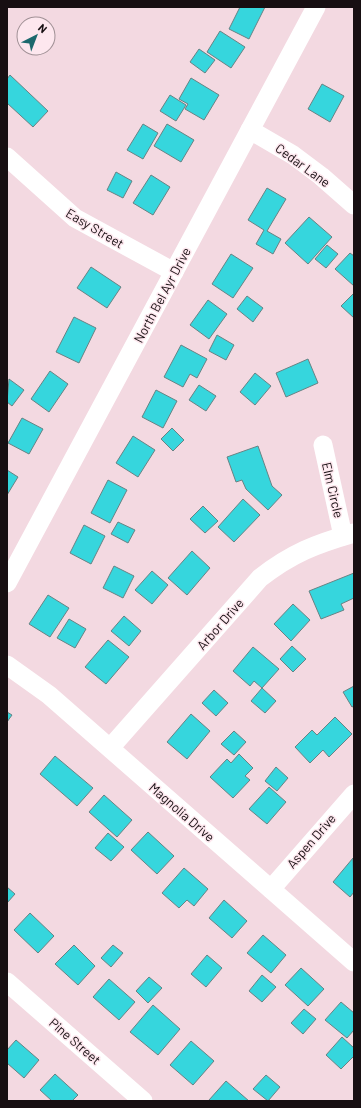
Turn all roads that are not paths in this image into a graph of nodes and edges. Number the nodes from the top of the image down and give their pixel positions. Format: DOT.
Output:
graph roads {
  1 [pos="316,7"];
  2 [pos="250,130"];
  3 [pos="7,157"];
  4 [pos="354,205"];
  5 [pos="174,272"];
  6 [pos="323,444"];
  7 [pos="349,534"];
  8 [pos="7,583"];
  9 [pos="7,665"];
  10 [pos="110,748"];
  11 [pos="354,794"];
  12 [pos="271,889"];
  13 [pos="354,962"];
  14 [pos="7,982"];
  15 [pos="143,1101"];
  1 -- 2 [label="street, North Bel Ayr Drive"];
  2 -- 4 [label="street, Cedar Lane"];
  2 -- 5 [label="street, North Bel Ayr Drive"];
  3 -- 5 [label="street, Easy Street"];
  5 -- 8 [label="street, North Bel Ayr Drive"];
  6 -- 7 [label="street, Elm Circle"];
  7 -- 10 [label="street, Arbor Drive"];
  9 -- 10 [label="street, Magnolia Drive"];
  10 -- 12 [label="street, Magnolia Drive"];
  11 -- 12 [label="street, Aspen Drive"];
  12 -- 13 [label="street, Magnolia Drive"];
  14 -- 15 [label="street, Pine Street"];
}
